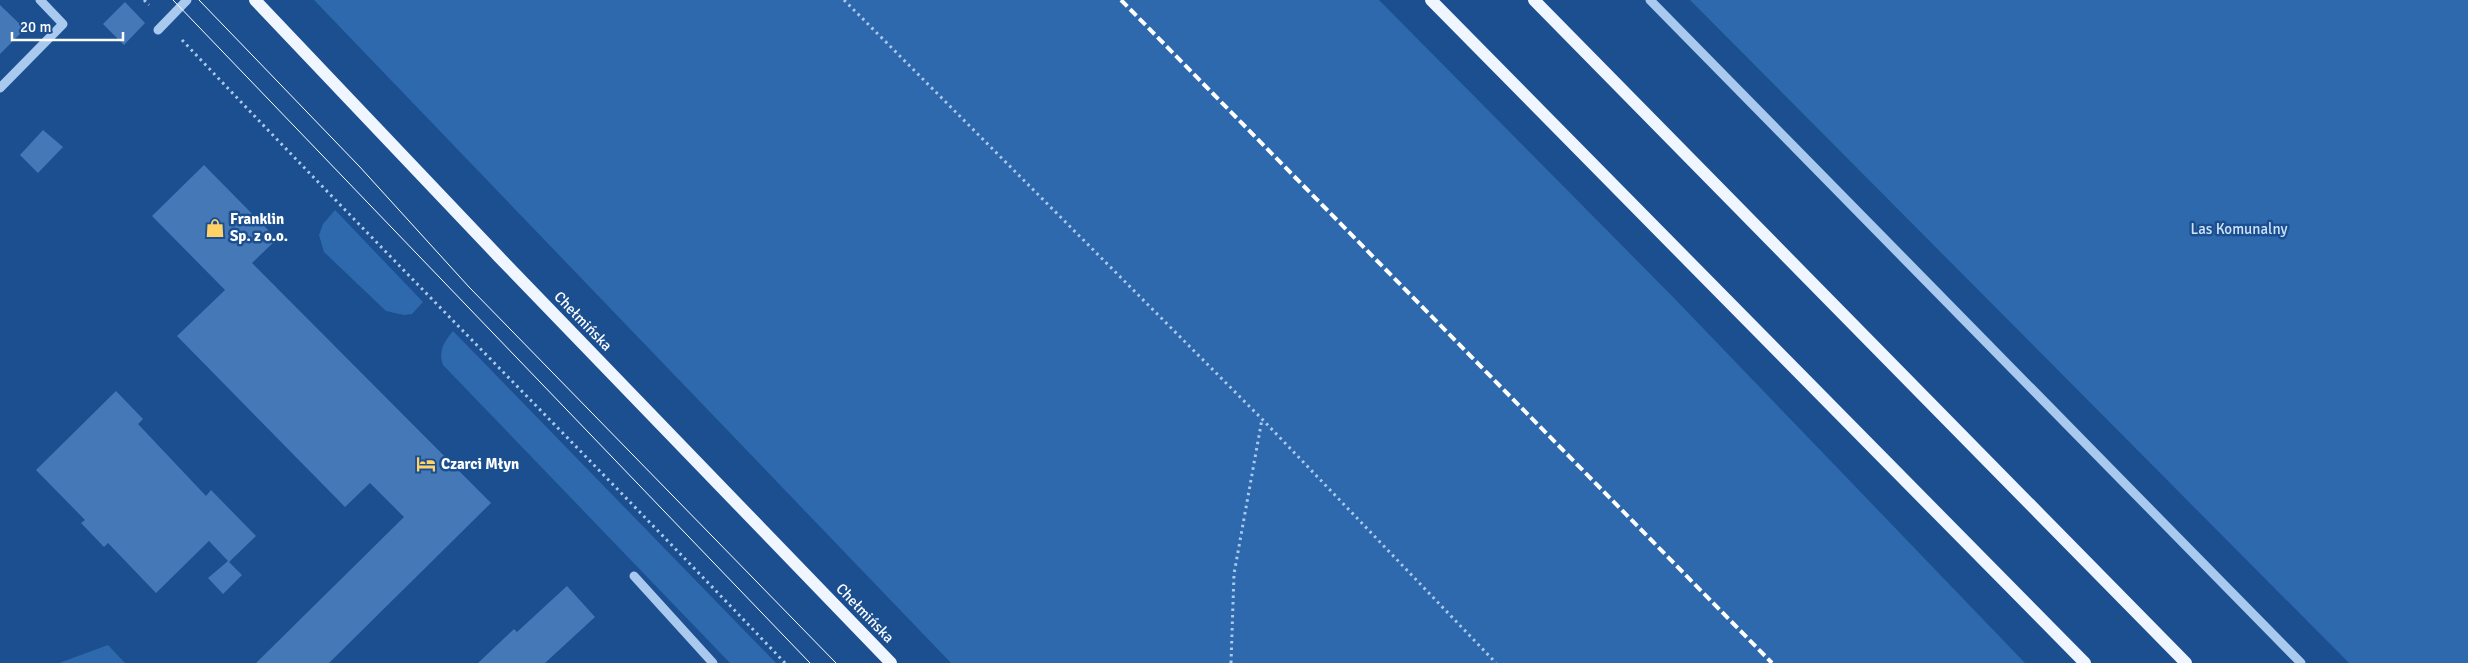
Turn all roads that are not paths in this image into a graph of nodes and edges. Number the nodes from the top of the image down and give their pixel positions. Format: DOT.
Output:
graph roads {
  1 [pos="40,0"];
  2 [pos="187,0"];
  3 [pos="255,0"];
  4 [pos="1431,0"];
  5 [pos="1534,0"];
  6 [pos="1650,0"];
  7 [pos="158,30"];
  8 [pos="0,88"];
  9 [pos="634,576"];
  10 [pos="713,663"];
  11 [pos="891,663"];
  12 [pos="2085,663"];
  13 [pos="2186,663"];
  14 [pos="2301,663"];
  1 -- 8 [label="street"];
  2 -- 7 [label="street"];
  3 -- 11 [label="main road, Chełmińska"];
  4 -- 12 [label="main road"];
  5 -- 13 [label="main road"];
  6 -- 14 [label="street"];
  9 -- 10 [label="street"];
}
